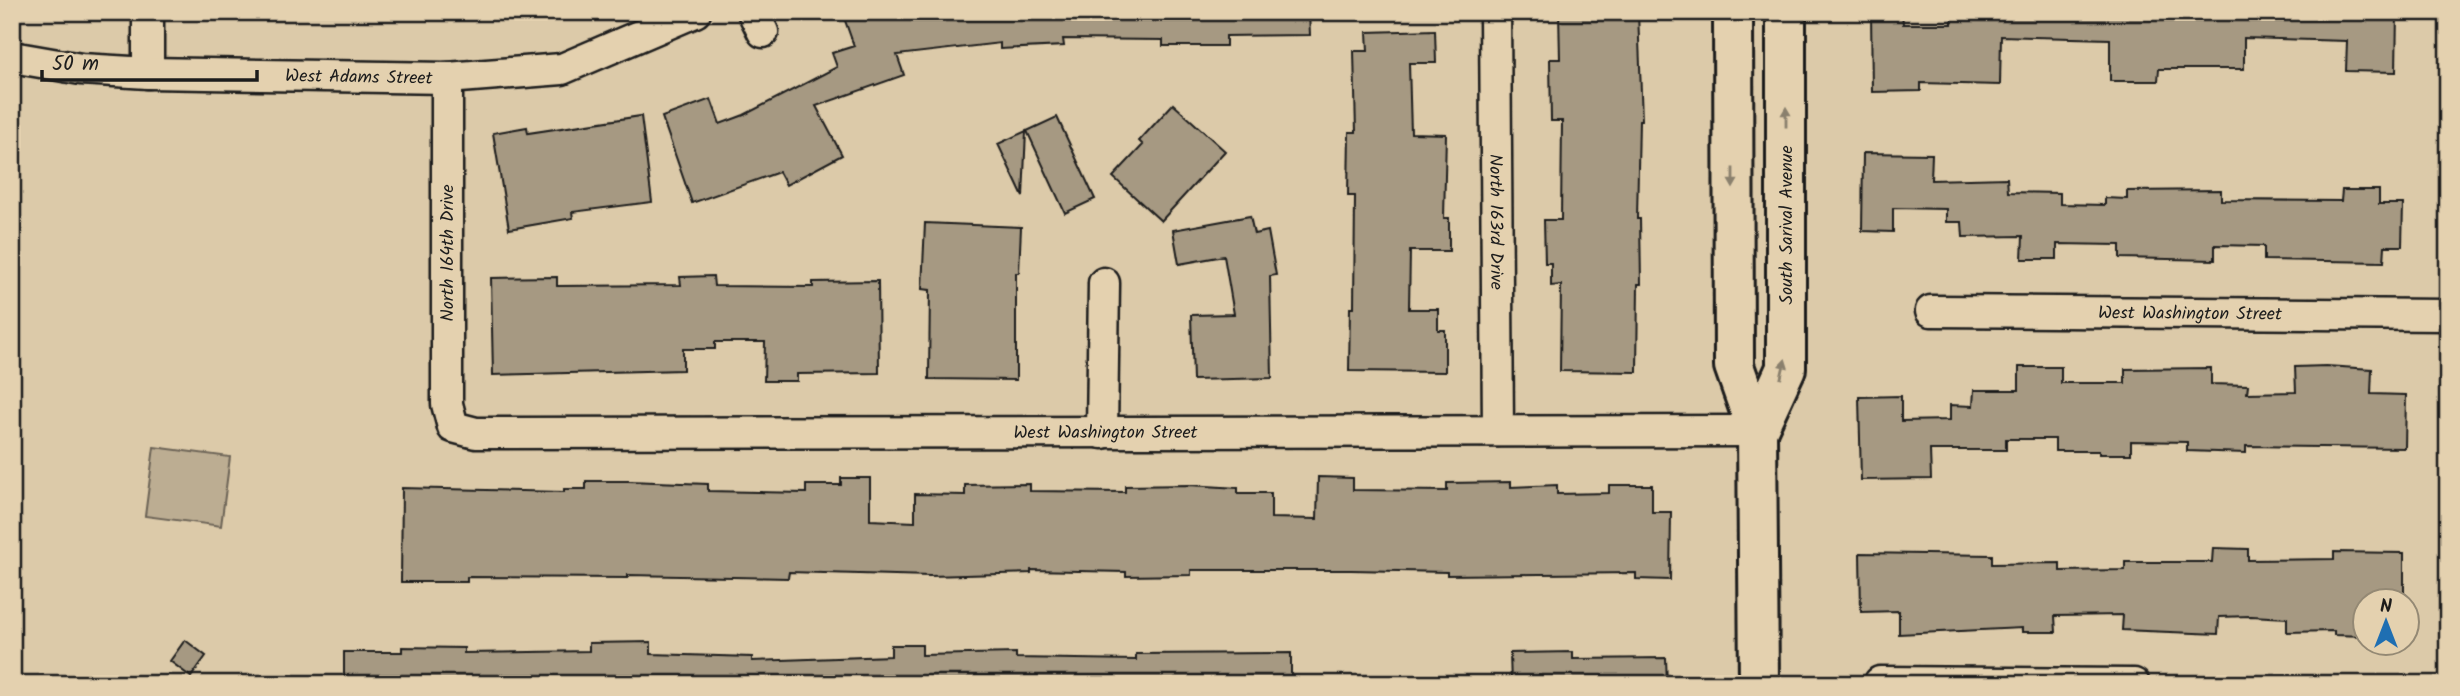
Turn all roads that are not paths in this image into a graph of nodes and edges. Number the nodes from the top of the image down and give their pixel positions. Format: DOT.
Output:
graph roads {
  1 [pos="148,12"];
  2 [pos="695,12"];
  3 [pos="1495,12"];
  4 [pos="1733,12"];
  5 [pos="1786,12"];
  6 [pos="12,57"];
  7 [pos="148,73"];
  8 [pos="447,78"];
  9 [pos="1104,283"];
  10 [pos="1931,311"];
  11 [pos="2448,315"];
  12 [pos="453,426"];
  13 [pos="1498,431"];
  14 [pos="1757,431"];
  15 [pos="1102,433"];
  16 [pos="1880,682"];
  17 [pos="2060,683"];
  18 [pos="1759,684"];
  19 [pos="2134,684"];
  1 -- 7 [label="street"];
  2 -- 8 [label="street, West Adams Street"];
  3 -- 13 [label="street, North 163rd Drive"];
  4 -- 14 [label="main road, South Sarival Avenue, one-way"];
  14 -- 5 [label="main road, South Sarival Avenue, one-way"];
  6 -- 7 [label="street, West Adams Street"];
  7 -- 8 [label="street, West Adams Street"];
  8 -- 12 [label="street, North 164th Drive"];
  9 -- 15 [label="street"];
  10 -- 11 [label="street, West Washington Street"];
  12 -- 15 [label="street, West Washington Street"];
  13 -- 14 [label="street, West Washington Street"];
  13 -- 15 [label="street, West Washington Street"];
  14 -- 18 [label="main road, South Sarival Avenue"];
  16 -- 17 [label="street"];
  17 -- 19 [label="street"];
}
